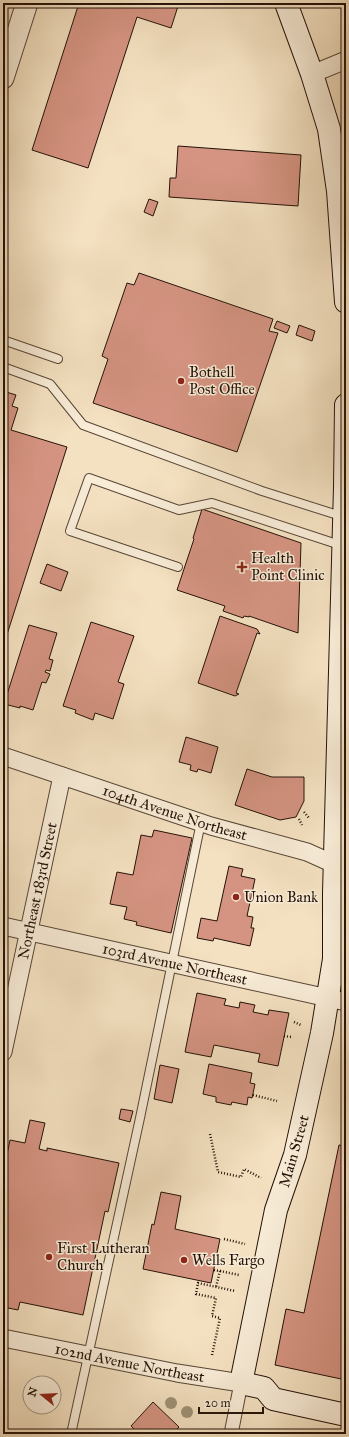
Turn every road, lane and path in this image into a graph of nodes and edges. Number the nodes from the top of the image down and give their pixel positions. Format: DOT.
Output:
graph roads {
  1 [pos="27,3"];
  2 [pos="286,3"];
  3 [pos="346,60"];
  4 [pos="312,74"];
  5 [pos="3,78"];
  6 [pos="346,302"];
  7 [pos="3,340"];
  8 [pos="58,359"];
  9 [pos="3,367"];
  10 [pos="346,405"];
  11 [pos="346,487"];
  12 [pos="344,518"];
  13 [pos="344,546"];
  14 [pos="178,568"];
  15 [pos="3,756"];
  16 [pos="62,776"];
  17 [pos="304,812"];
  18 [pos="309,818"];
  19 [pos="299,819"];
  20 [pos="200,822"];
  21 [pos="302,825"];
  22 [pos="341,866"];
  23 [pos="3,926"];
  24 [pos="29,931"];
  25 [pos="171,962"];
  26 [pos="338,999"];
  27 [pos="284,1036"];
  28 [pos="291,1037"];
  29 [pos="3,1052"];
  30 [pos="253,1095"];
  31 [pos="277,1101"];
  32 [pos="210,1134"];
  33 [pos="260,1178"];
  34 [pos="224,1239"];
  35 [pos="245,1244"];
  36 [pos="214,1270"];
  37 [pos="220,1271"];
  38 [pos="239,1275"];
  39 [pos="216,1287"];
  40 [pos="235,1290"];
  41 [pos="3,1338"];
  42 [pos="87,1355"];
  43 [pos="212,1355"];
  44 [pos="241,1383"];
  45 [pos="346,1415"];
  46 [pos="71,1434"];
  47 [pos="231,1434"];
  1 -- 5 [label="street"];
  2 -- 4 [label="main road"];
  3 -- 4 [label="street"];
  4 -- 6 [label="main road"];
  7 -- 8 [label="lane"];
  9 -- 12 [label="lane"];
  10 -- 11 [label="main road, Main Street"];
  11 -- 12 [label="main road, Main Street"];
  12 -- 13 [label="main road, Main Street"];
  13 -- 14 [label="lane"];
  13 -- 22 [label="main road, Main Street"];
  15 -- 16 [label="street, 104th Avenue Northeast"];
  16 -- 20 [label="street, 104th Avenue Northeast"];
  16 -- 24 [label="street, Northeast 183rd Street"];
  17 -- 18 [label="path"];
  19 -- 21 [label="path"];
  20 -- 22 [label="street, 104th Avenue Northeast"];
  20 -- 25 [label="lane"];
  22 -- 26 [label="main road, Main Street"];
  23 -- 24 [label="street, 103rd Avenue Northeast"];
  24 -- 25 [label="street, 103rd Avenue Northeast"];
  24 -- 29 [label="street, Northeast 183rd Street"];
  25 -- 26 [label="street, 103rd Avenue Northeast"];
  25 -- 42 [label="lane"];
  26 -- 44 [label="main road, Main Street"];
  27 -- 28 [label="path"];
  30 -- 31 [label="path"];
  32 -- 33 [label="path"];
  34 -- 35 [label="path"];
  36 -- 37 [label="path"];
  37 -- 38 [label="path"];
  37 -- 39 [label="path"];
  39 -- 40 [label="path"];
  39 -- 43 [label="path"];
  41 -- 42 [label="street, 102nd Avenue Northeast"];
  42 -- 44 [label="street, 102nd Avenue Northeast"];
  42 -- 46 [label="lane"];
  44 -- 45 [label="main road, 102nd Avenue Northeast"];
  44 -- 47 [label="street, Main Street"];
}
